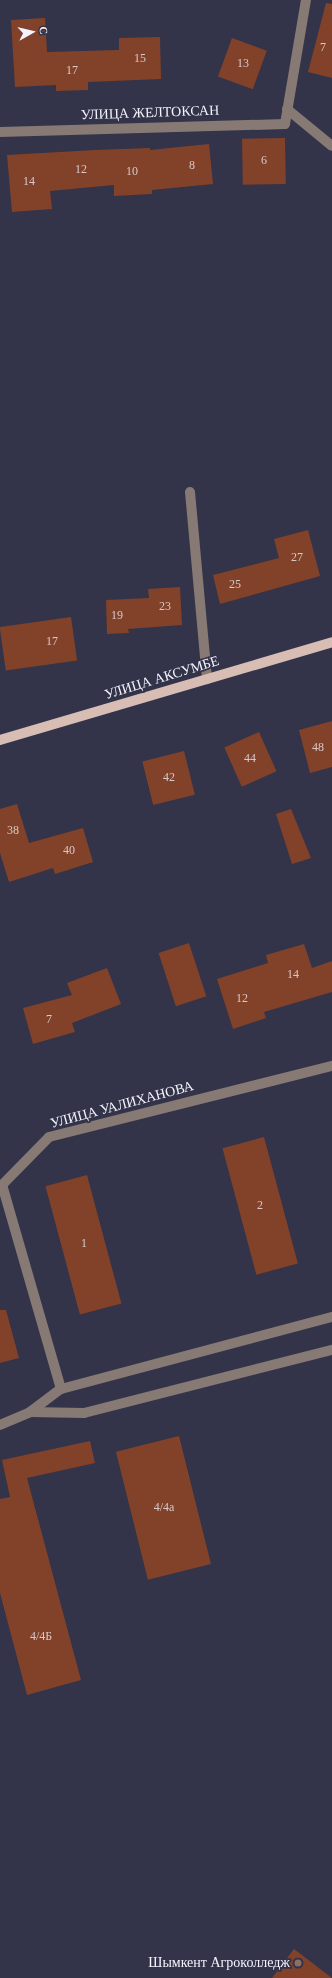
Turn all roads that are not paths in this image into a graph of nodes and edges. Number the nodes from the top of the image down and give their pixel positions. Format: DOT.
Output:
graph roads {
  1 [pos="306,0"];
  2 [pos="288,109"];
  3 [pos="0,132"];
  4 [pos="332,146"];
  5 [pos="190,492"];
  6 [pos="332,642"];
  7 [pos="207,679"];
  8 [pos="0,740"];
  9 [pos="332,1066"];
  10 [pos="332,1317"];
  11 [pos="332,1350"];
  12 [pos="60,1389"];
  13 [pos="30,1412"];
  14 [pos="0,1425"];
  1 -- 2 [label="street, УЛИЦА ЖЕЛТОКСАН"];
  2 -- 3 [label="street, УЛИЦА ЖЕЛТОКСАН"];
  2 -- 4 [label="street"];
  5 -- 7 [label="street"];
  6 -- 7 [label="main road, УЛИЦА АКСУМБЕ"];
  7 -- 8 [label="main road, УЛИЦА АКСУМБЕ"];
  9 -- 12 [label="street, УЛИЦА УАЛИХАНОВА"];
  10 -- 12 [label="street"];
  11 -- 13 [label="street"];
  12 -- 13 [label="street"];
  13 -- 14 [label="street"];
}
